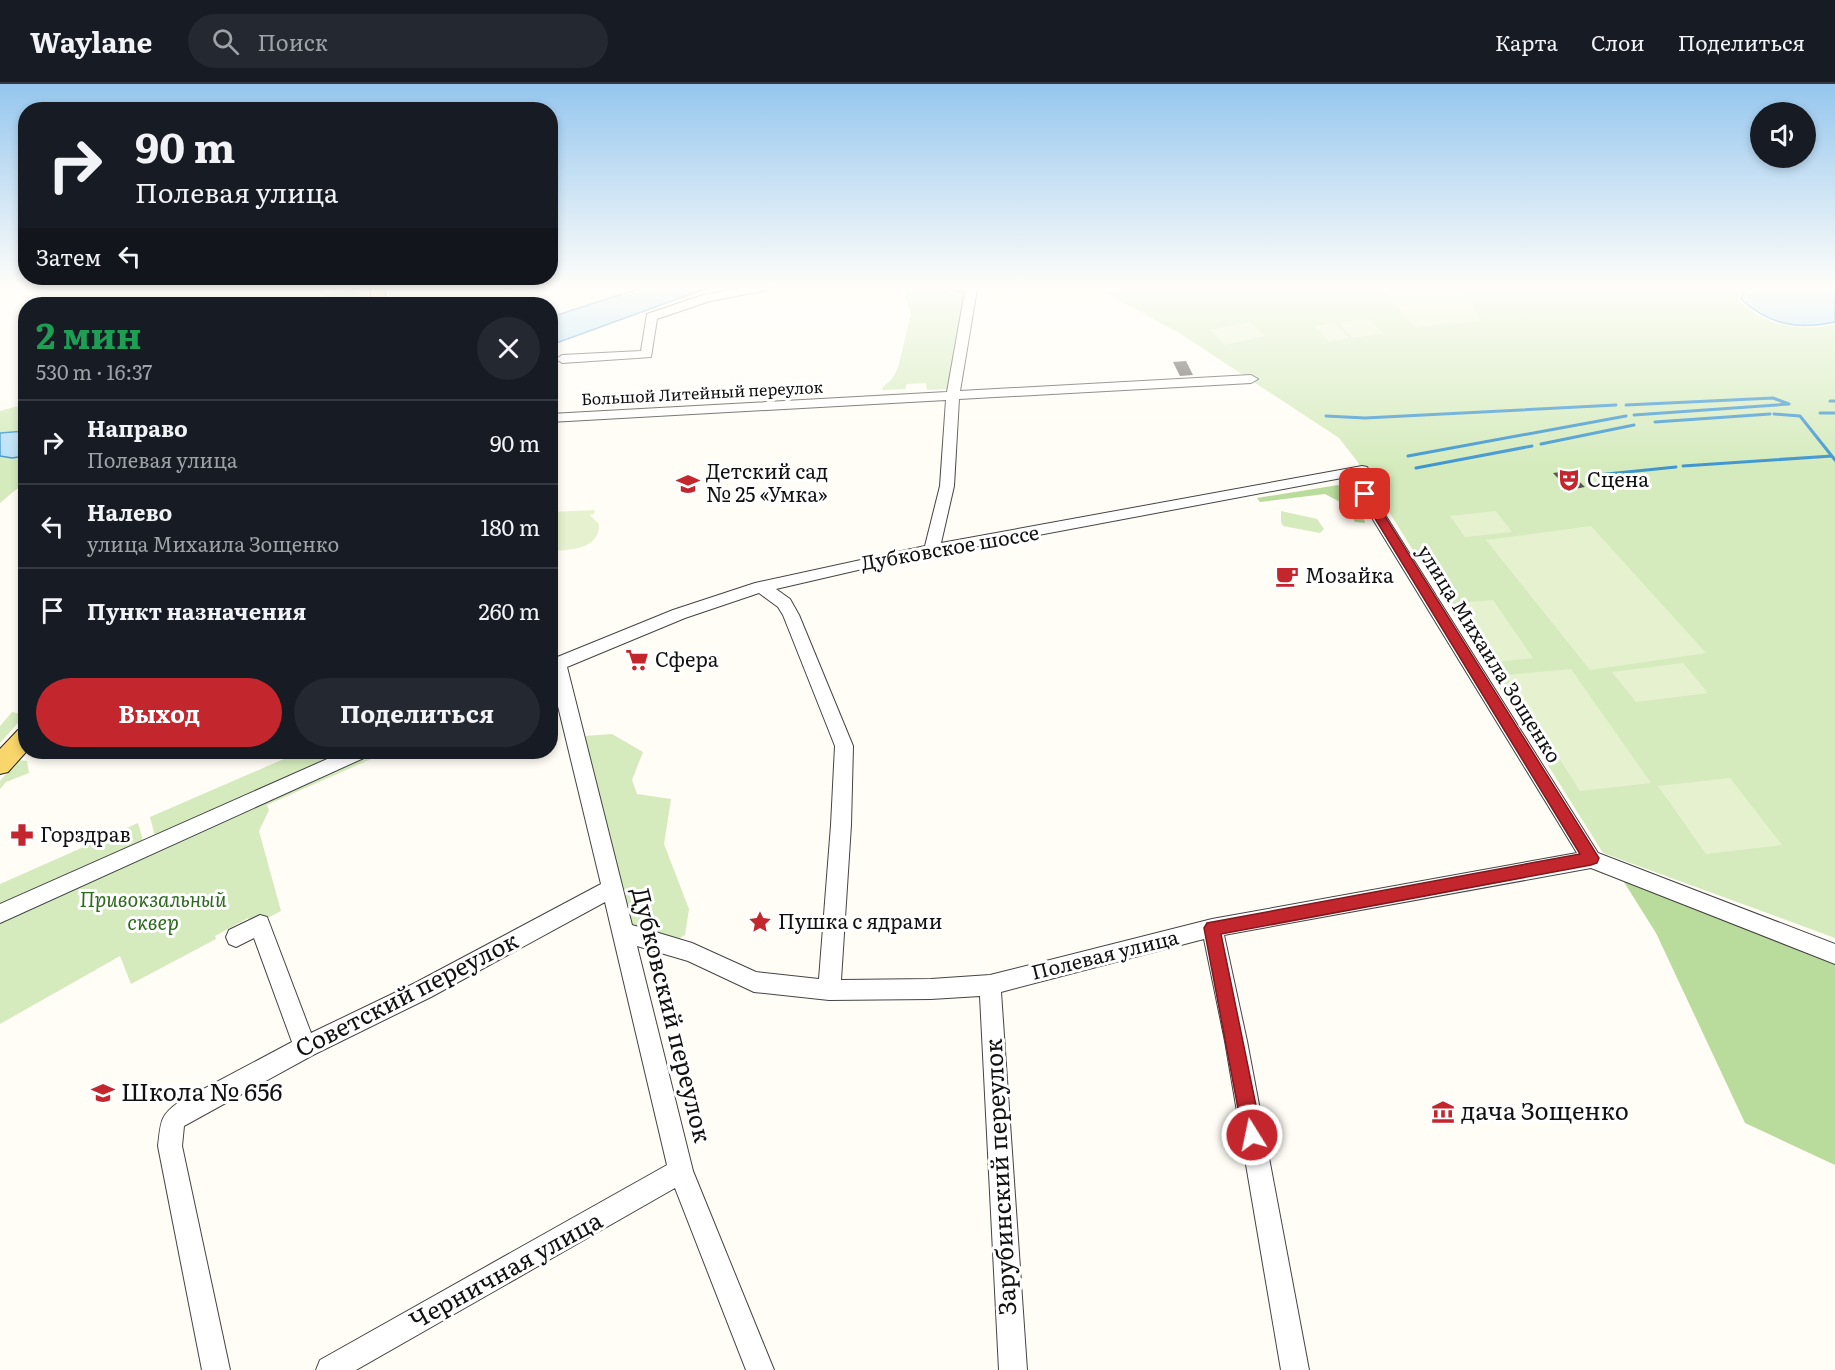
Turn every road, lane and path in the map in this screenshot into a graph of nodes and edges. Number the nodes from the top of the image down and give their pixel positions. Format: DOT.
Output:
graph roads {
  1 [pos="648,346"];
  2 [pos="961,346"];
  3 [pos="562,360"];
  4 [pos="1251,379"];
  5 [pos="953,396"];
  6 [pos="558,418"];
  7 [pos="1357,471"];
  8 [pos="932,550"];
  9 [pos="761,587"];
  10 [pos="558,663"];
  11 [pos="558,680"];
  12 [pos="18,729"];
  13 [pos="18,745"];
  14 [pos="0,749"];
  15 [pos="344,759"];
  16 [pos="0,765"];
  17 [pos="1591,858"];
  18 [pos="612,888"];
  19 [pos="0,914"];
  20 [pos="1212,928"];
  21 [pos="624,932"];
  22 [pos="236,937"];
  23 [pos="1835,954"];
  24 [pos="990,985"];
  25 [pos="829,990"];
  26 [pos="305,1047"];
  27 [pos="681,1171"];
  28 [pos="216,1370"];
  29 [pos="330,1370"];
  30 [pos="760,1370"];
  31 [pos="1013,1370"];
  32 [pos="1295,1370"];
  1 -- 3 [label="street"];
  2 -- 5 [label="street"];
  4 -- 5 [label="street, Большой Литейный переулок"];
  5 -- 6 [label="street, Большой Литейный переулок"];
  5 -- 8 [label="street"];
  7 -- 8 [label="street, Дубковское шоссе"];
  7 -- 17 [label="street, улица Михаила Зощенко"];
  8 -- 9 [label="street, Дубковское шоссе"];
  9 -- 10 [label="street, Дубковское шоссе"];
  9 -- 25 [label="street"];
  11 -- 18 [label="street, Дубковский переулок"];
  12 -- 14 [label="main road"];
  13 -- 16 [label="main road"];
  15 -- 19 [label="street"];
  17 -- 20 [label="street, Полевая улица"];
  17 -- 23 [label="street"];
  18 -- 21 [label="street, Дубковский переулок"];
  18 -- 26 [label="street, Советский переулок"];
  20 -- 24 [label="street, Полевая улица"];
  20 -- 32 [label="street"];
  21 -- 25 [label="street, Полевая улица"];
  21 -- 27 [label="street, Дубковский переулок"];
  22 -- 26 [label="street"];
  24 -- 25 [label="street, Полевая улица"];
  24 -- 31 [label="street, Зарубинский переулок"];
  26 -- 28 [label="street, Советский переулок"];
  27 -- 29 [label="street, Черничная улица"];
  27 -- 30 [label="street, Дубковский переулок"];
}
